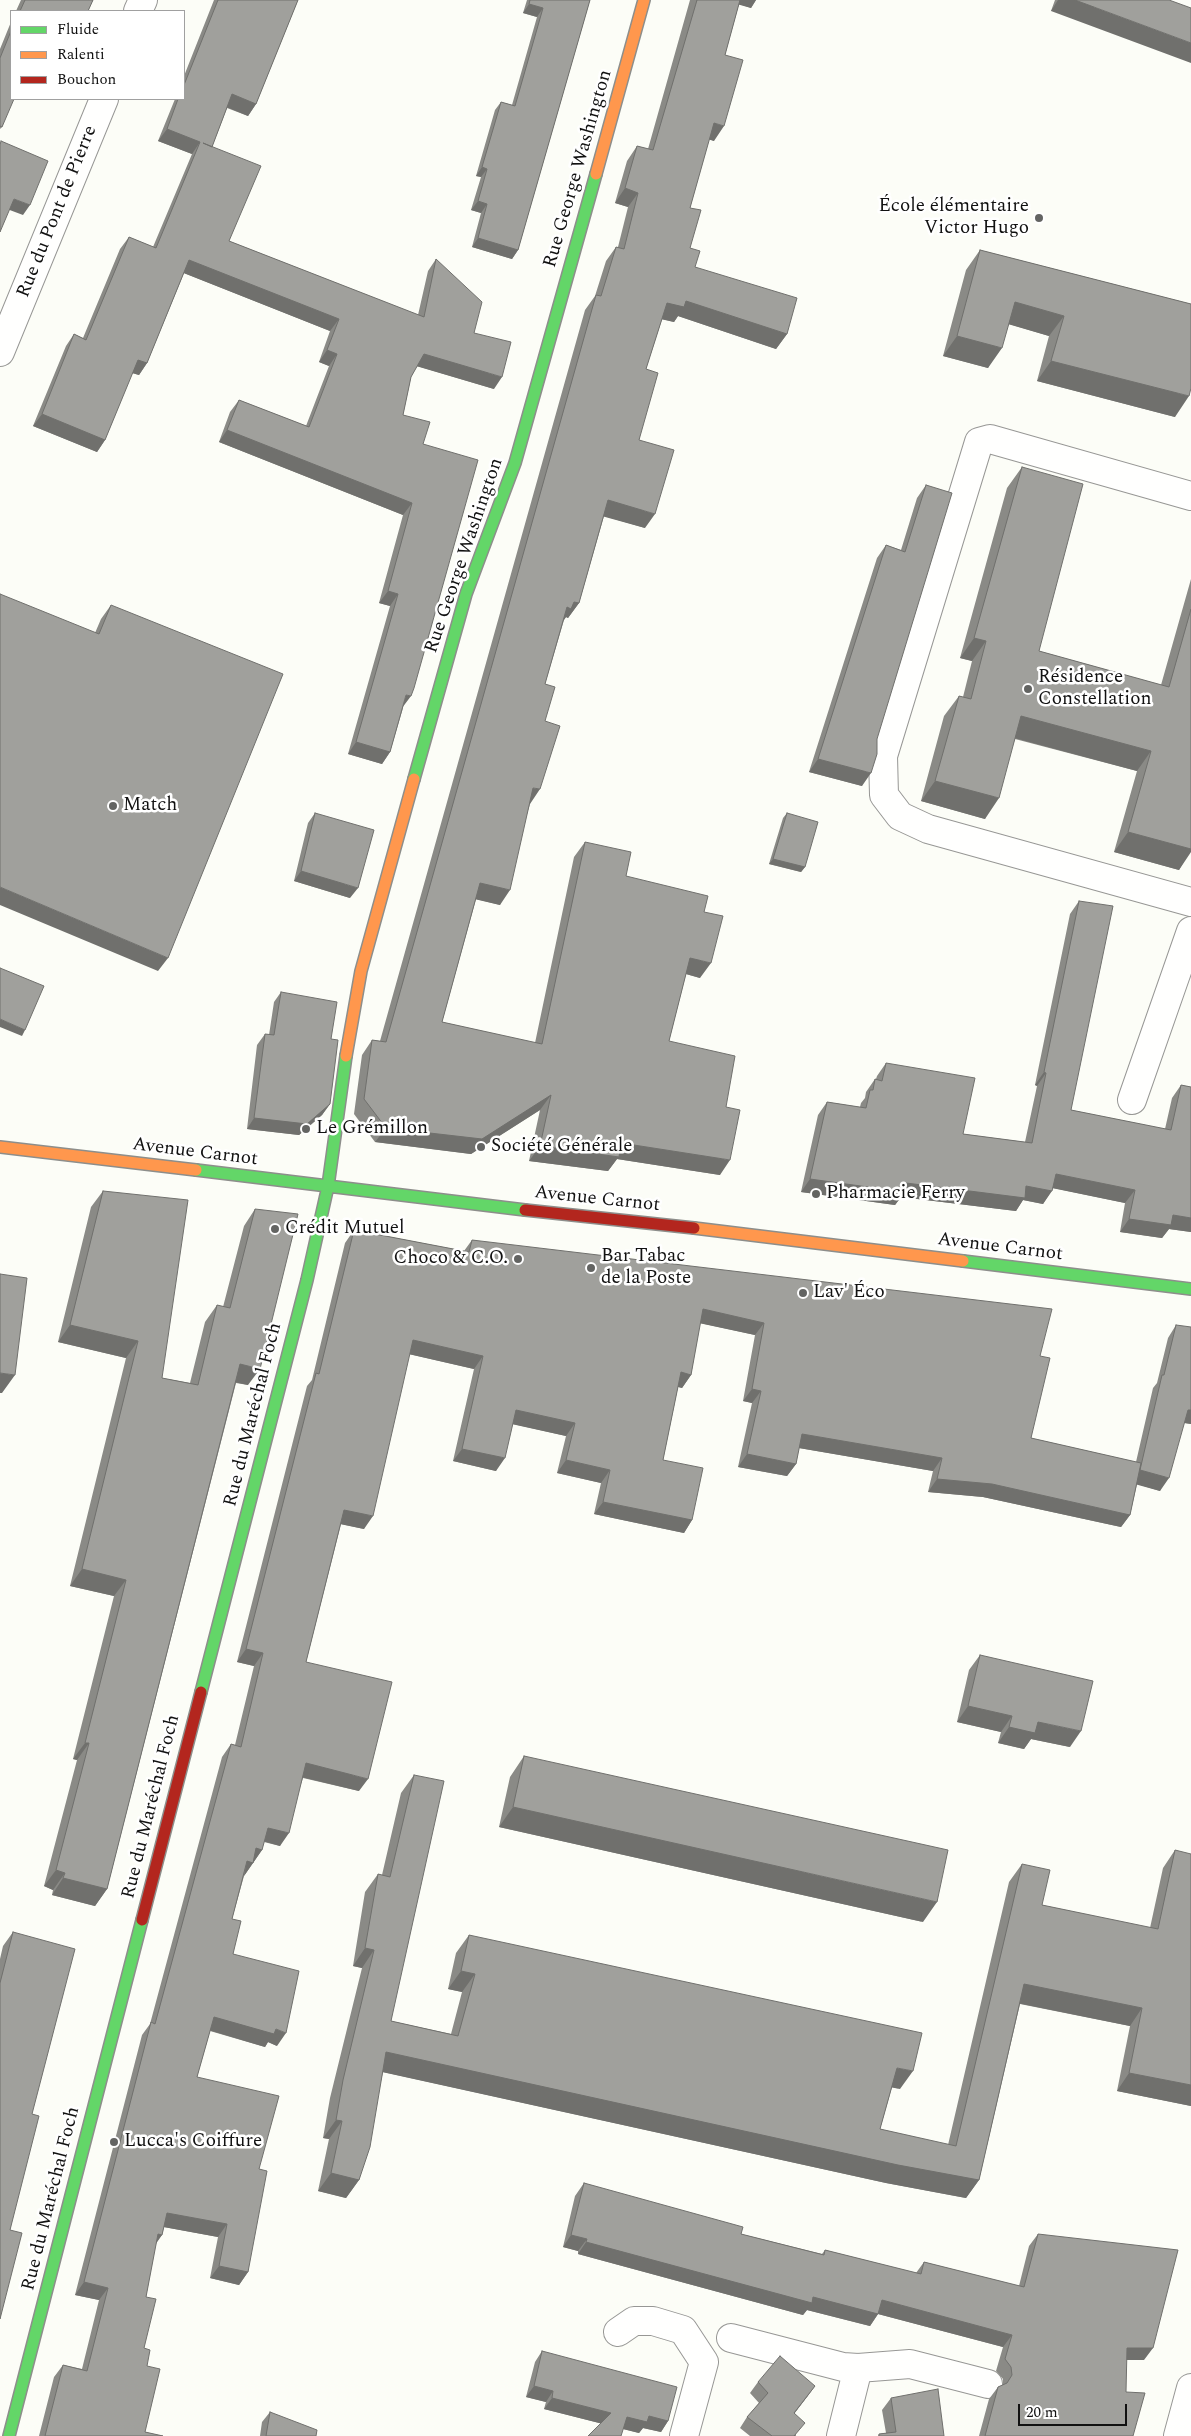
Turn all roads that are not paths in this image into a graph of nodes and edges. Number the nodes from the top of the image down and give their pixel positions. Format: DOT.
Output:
graph roads {
  1 [pos="644,0"];
  2 [pos="104,100"];
  3 [pos="0,352"];
  4 [pos="1191,496"];
  5 [pos="1191,902"];
  6 [pos="1191,931"];
  7 [pos="1132,1100"];
  8 [pos="0,1147"];
  9 [pos="328,1186"];
  10 [pos="1191,1289"];
  11 [pos="618,2332"];
  12 [pos="732,2338"];
  13 [pos="858,2368"];
  14 [pos="988,2384"];
  15 [pos="1191,2388"];
  16 [pos="9,2436"];
  17 [pos="684,2436"];
  18 [pos="841,2436"];
  19 [pos="1178,2436"];
  1 -- 9 [label="street, Rue George Washington"];
  2 -- 3 [label="street, Rue du Pont de Pierre"];
  4 -- 5 [label="street"];
  6 -- 7 [label="street"];
  8 -- 9 [label="street, Avenue Carnot"];
  9 -- 10 [label="street, Avenue Carnot"];
  9 -- 16 [label="street, Rue du Maréchal Foch"];
  11 -- 17 [label="street"];
  12 -- 13 [label="street"];
  13 -- 14 [label="street"];
  13 -- 18 [label="street"];
  15 -- 19 [label="street"];
}
